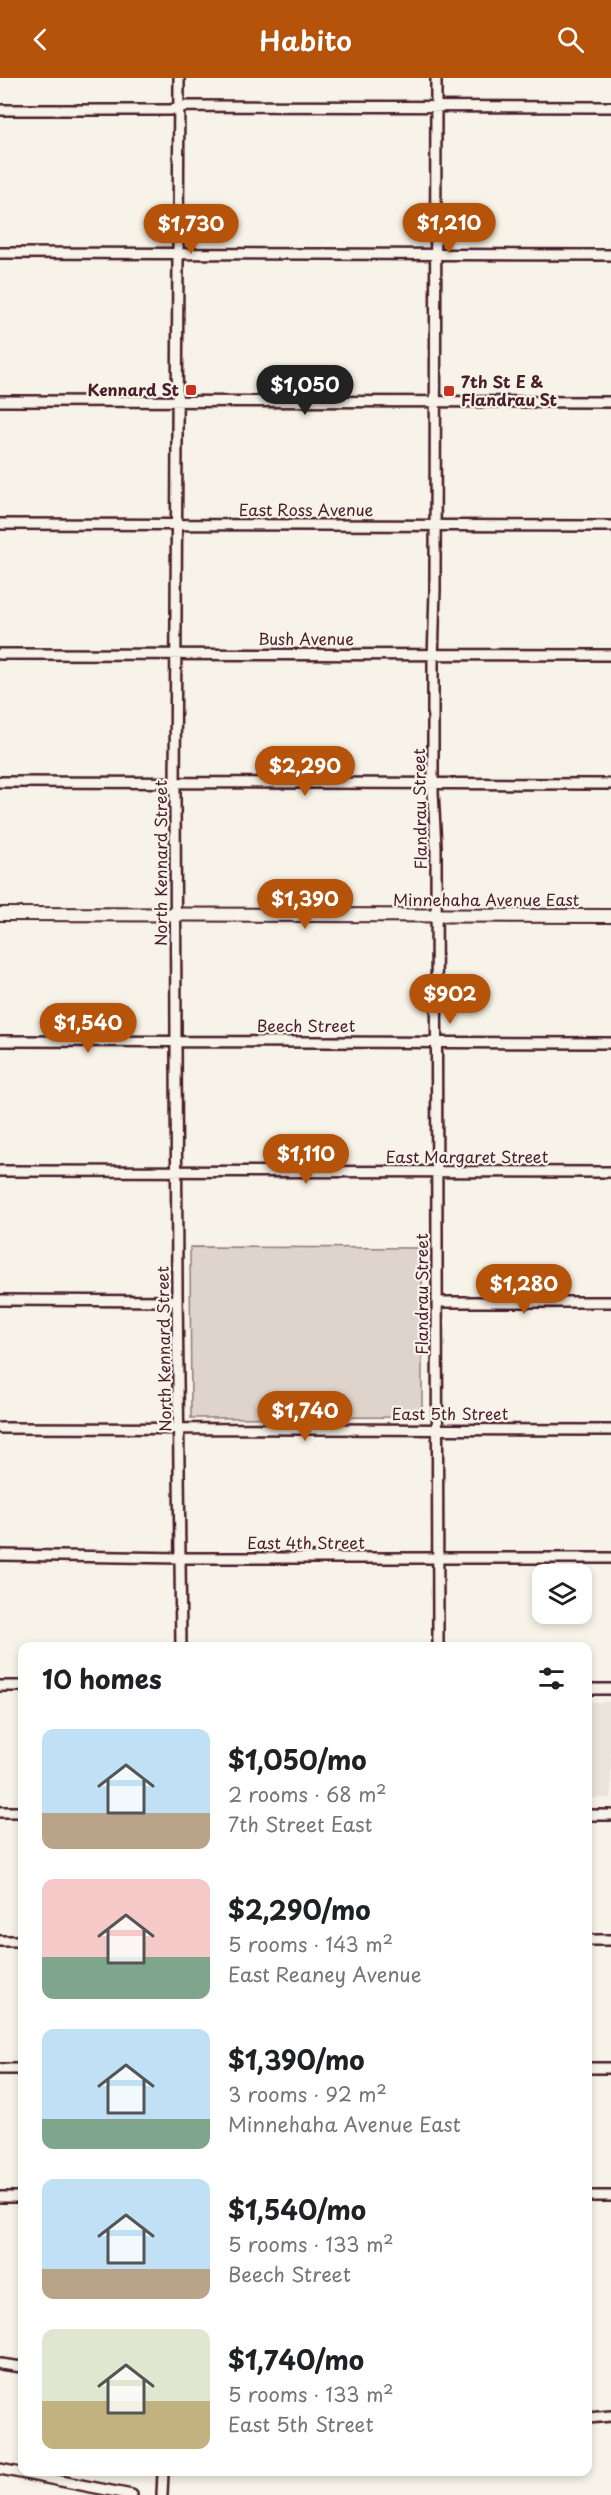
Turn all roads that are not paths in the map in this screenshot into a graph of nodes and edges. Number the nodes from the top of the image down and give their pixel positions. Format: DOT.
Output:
graph roads {
  1 [pos="178,78"];
  2 [pos="436,78"];
  3 [pos="436,107"];
  4 [pos="611,107"];
  5 [pos="178,108"];
  6 [pos="0,110"];
  7 [pos="0,253"];
  8 [pos="178,254"];
  9 [pos="435,255"];
  10 [pos="611,255"];
  11 [pos="0,401"];
  12 [pos="177,402"];
  13 [pos="611,402"];
  14 [pos="435,403"];
  15 [pos="0,524"];
  16 [pos="177,525"];
  17 [pos="435,526"];
  18 [pos="611,526"];
  19 [pos="0,654"];
  20 [pos="177,654"];
  21 [pos="433,654"];
  22 [pos="611,655"];
  23 [pos="0,783"];
  24 [pos="176,783"];
  25 [pos="433,783"];
  26 [pos="611,784"];
  27 [pos="0,914"];
  28 [pos="176,915"];
  29 [pos="436,916"];
  30 [pos="611,916"];
  31 [pos="0,1041"];
  32 [pos="177,1041"];
  33 [pos="436,1042"];
  34 [pos="611,1043"];
  35 [pos="177,1170"];
  36 [pos="0,1171"];
  37 [pos="611,1172"];
  38 [pos="437,1173"];
  39 [pos="0,1300"];
  40 [pos="177,1301"];
  41 [pos="437,1302"];
  42 [pos="611,1302"];
  43 [pos="0,1428"];
  44 [pos="179,1428"];
  45 [pos="438,1429"];
  46 [pos="611,1430"];
  47 [pos="0,1555"];
  48 [pos="180,1558"];
  49 [pos="438,1558"];
  50 [pos="611,1558"];
  51 [pos="181,1642"];
  52 [pos="438,1642"];
  53 [pos="0,1686"];
  54 [pos="18,1686"];
  55 [pos="592,1689"];
  56 [pos="611,1689"];
  57 [pos="0,1812"];
  58 [pos="18,1812"];
  59 [pos="592,1815"];
  60 [pos="611,1815"];
  61 [pos="592,1940"];
  62 [pos="611,1940"];
  63 [pos="0,1941"];
  64 [pos="18,1941"];
  65 [pos="592,2068"];
  66 [pos="611,2068"];
  67 [pos="0,2069"];
  68 [pos="18,2069"];
  69 [pos="592,2196"];
  70 [pos="611,2196"];
  71 [pos="0,2197"];
  72 [pos="18,2197"];
  73 [pos="0,2364"];
  74 [pos="18,2366"];
  75 [pos="611,2416"];
  76 [pos="592,2418"];
  77 [pos="0,2469"];
  78 [pos="18,2473"];
  79 [pos="36,2476"];
  80 [pos="163,2476"];
  81 [pos="132,2495"];
  82 [pos="162,2495"];
  1 -- 5 [label="street, North Kennard Street"];
  2 -- 3 [label="street, Flandrau Street"];
  3 -- 4 [label="street"];
  3 -- 5 [label="street"];
  3 -- 9 [label="street, Flandrau Street"];
  5 -- 6 [label="street"];
  5 -- 8 [label="street, North Kennard Street"];
  7 -- 8 [label="street"];
  8 -- 9 [label="street"];
  8 -- 12 [label="street, North Kennard Street"];
  9 -- 10 [label="street"];
  9 -- 14 [label="street, Flandrau Street"];
  11 -- 12 [label="street"];
  12 -- 14 [label="street"];
  12 -- 16 [label="street, North Kennard Street"];
  13 -- 14 [label="street"];
  14 -- 17 [label="street, Flandrau Street"];
  15 -- 16 [label="street, East Ross Avenue"];
  16 -- 17 [label="street, East Ross Avenue"];
  16 -- 20 [label="street, North Kennard Street"];
  17 -- 18 [label="street, East Ross Avenue"];
  17 -- 21 [label="street, Flandrau Street"];
  19 -- 20 [label="street, Bush Avenue"];
  20 -- 21 [label="street, Bush Avenue"];
  20 -- 24 [label="street, North Kennard Street"];
  21 -- 22 [label="street, Bush Avenue"];
  21 -- 25 [label="street, Flandrau Street"];
  23 -- 24 [label="street"];
  24 -- 25 [label="street"];
  24 -- 28 [label="street, North Kennard Street"];
  25 -- 26 [label="street"];
  25 -- 29 [label="street, Flandrau Street"];
  27 -- 28 [label="main road, Minnehaha Avenue East"];
  28 -- 29 [label="main road, Minnehaha Avenue East"];
  28 -- 32 [label="street, North Kennard Street"];
  29 -- 30 [label="main road, Minnehaha Avenue East"];
  29 -- 33 [label="street, Flandrau Street"];
  31 -- 32 [label="street, Beech Street"];
  32 -- 33 [label="street, Beech Street"];
  32 -- 35 [label="street, North Kennard Street"];
  33 -- 34 [label="street, Beech Street"];
  33 -- 38 [label="street, Flandrau Street"];
  35 -- 36 [label="street, East Margaret Street"];
  35 -- 38 [label="street, East Margaret Street"];
  35 -- 40 [label="street, North Kennard Street"];
  37 -- 38 [label="street, East Margaret Street"];
  38 -- 41 [label="street, Flandrau Street"];
  39 -- 40 [label="street"];
  40 -- 44 [label="street, North Kennard Street"];
  41 -- 42 [label="street"];
  41 -- 45 [label="street, Flandrau Street"];
  43 -- 44 [label="street, East 5th Street"];
  44 -- 45 [label="street, East 5th Street"];
  44 -- 48 [label="street, North Kennard Street"];
  45 -- 46 [label="street, East 5th Street"];
  45 -- 49 [label="street, Flandrau Street"];
  47 -- 48 [label="street, East 4th Street"];
  48 -- 49 [label="street, East 4th Street"];
  48 -- 51 [label="street, North Kennard Street"];
  49 -- 50 [label="street, East 4th Street"];
  49 -- 52 [label="street, Flandrau Street"];
  53 -- 54 [label="street"];
  55 -- 56 [label="street"];
  57 -- 58 [label="street"];
  59 -- 60 [label="street"];
  61 -- 62 [label="street"];
  63 -- 64 [label="street"];
  65 -- 66 [label="street"];
  67 -- 68 [label="street"];
  69 -- 70 [label="street"];
  71 -- 72 [label="street"];
  73 -- 74 [label="street"];
  75 -- 76 [label="street"];
  77 -- 78 [label="street"];
  79 -- 81 [label="street"];
  80 -- 82 [label="street"];
}
